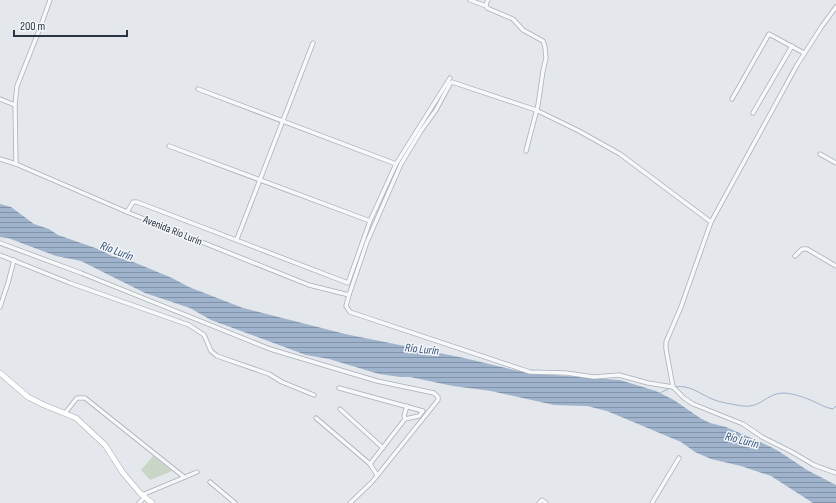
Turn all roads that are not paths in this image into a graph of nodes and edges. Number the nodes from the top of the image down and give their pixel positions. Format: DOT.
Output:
graph roads {
  1 [pos="50,0"];
  2 [pos="470,0"];
  3 [pos="488,0"];
  4 [pos="486,6"];
  5 [pos="836,7"];
  6 [pos="312,43"];
  7 [pos="792,46"];
  8 [pos="804,53"];
  9 [pos="450,78"];
  10 [pos="198,89"];
  11 [pos="0,99"];
  12 [pos="732,99"];
  13 [pos="15,105"];
  14 [pos="536,110"];
  15 [pos="753,113"];
  16 [pos="282,122"];
  17 [pos="169,146"];
  18 [pos="526,151"];
  19 [pos="820,154"];
  20 [pos="0,158"];
  21 [pos="16,164"];
  22 [pos="396,164"];
  23 [pos="836,164"];
  24 [pos="260,180"];
  25 [pos="127,212"];
  26 [pos="370,222"];
  27 [pos="711,222"];
  28 [pos="237,239"];
  29 [pos="0,243"];
  30 [pos="0,255"];
  31 [pos="795,256"];
  32 [pos="14,260"];
  33 [pos="836,266"];
  34 [pos="349,295"];
  35 [pos="0,307"];
  36 [pos="0,373"];
  37 [pos="673,387"];
  38 [pos="339,388"];
  39 [pos="314,395"];
  40 [pos="407,406"];
  41 [pos="340,409"];
  42 [pos="65,413"];
  43 [pos="316,418"];
  44 [pos="405,419"];
  45 [pos="383,448"];
  46 [pos="679,458"];
  47 [pos="370,464"];
  48 [pos="197,472"];
  49 [pos="836,473"];
  50 [pos="377,475"];
  51 [pos="184,478"];
  52 [pos="210,482"];
  53 [pos="143,496"];
  54 [pos="139,503"];
  55 [pos="152,503"];
  56 [pos="235,503"];
  57 [pos="350,503"];
  58 [pos="539,503"];
  59 [pos="546,503"];
  60 [pos="652,503"];
  1 -- 13 [label="street"];
  2 -- 4 [label="street"];
  3 -- 4 [label="street"];
  4 -- 14 [label="street"];
  5 -- 8 [label="street"];
  6 -- 16 [label="street"];
  7 -- 8 [label="street"];
  7 -- 12 [label="street"];
  7 -- 15 [label="street"];
  8 -- 27 [label="street"];
  9 -- 22 [label="street"];
  10 -- 16 [label="street"];
  11 -- 13 [label="street"];
  13 -- 21 [label="street"];
  14 -- 18 [label="street"];
  14 -- 27 [label="street"];
  14 -- 34 [label="street"];
  16 -- 22 [label="street"];
  16 -- 24 [label="street"];
  17 -- 24 [label="street"];
  19 -- 23 [label="street"];
  20 -- 21 [label="street, Avenida Río Lurín"];
  21 -- 25 [label="street, Avenida Río Lurín"];
  22 -- 26 [label="street"];
  24 -- 26 [label="street"];
  24 -- 28 [label="street"];
  25 -- 28 [label="street"];
  25 -- 34 [label="street, Avenida Río Lurín"];
  26 -- 28 [label="street"];
  27 -- 37 [label="street"];
  29 -- 50 [label="street"];
  30 -- 32 [label="street"];
  31 -- 33 [label="street"];
  32 -- 35 [label="street"];
  32 -- 39 [label="street"];
  34 -- 37 [label="street"];
  36 -- 42 [label="main road"];
  37 -- 49 [label="street"];
  38 -- 40 [label="street"];
  40 -- 44 [label="street"];
  40 -- 44 [label="street"];
  41 -- 45 [label="street"];
  42 -- 51 [label="street"];
  42 -- 53 [label="main road"];
  43 -- 47 [label="street"];
  44 -- 45 [label="street"];
  45 -- 47 [label="street"];
  46 -- 60 [label="street"];
  47 -- 50 [label="street"];
  48 -- 51 [label="street"];
  50 -- 57 [label="street"];
  51 -- 53 [label="street"];
  52 -- 56 [label="street"];
  53 -- 54 [label="street"];
  53 -- 55 [label="main road"];
  58 -- 59 [label="street"];
}
